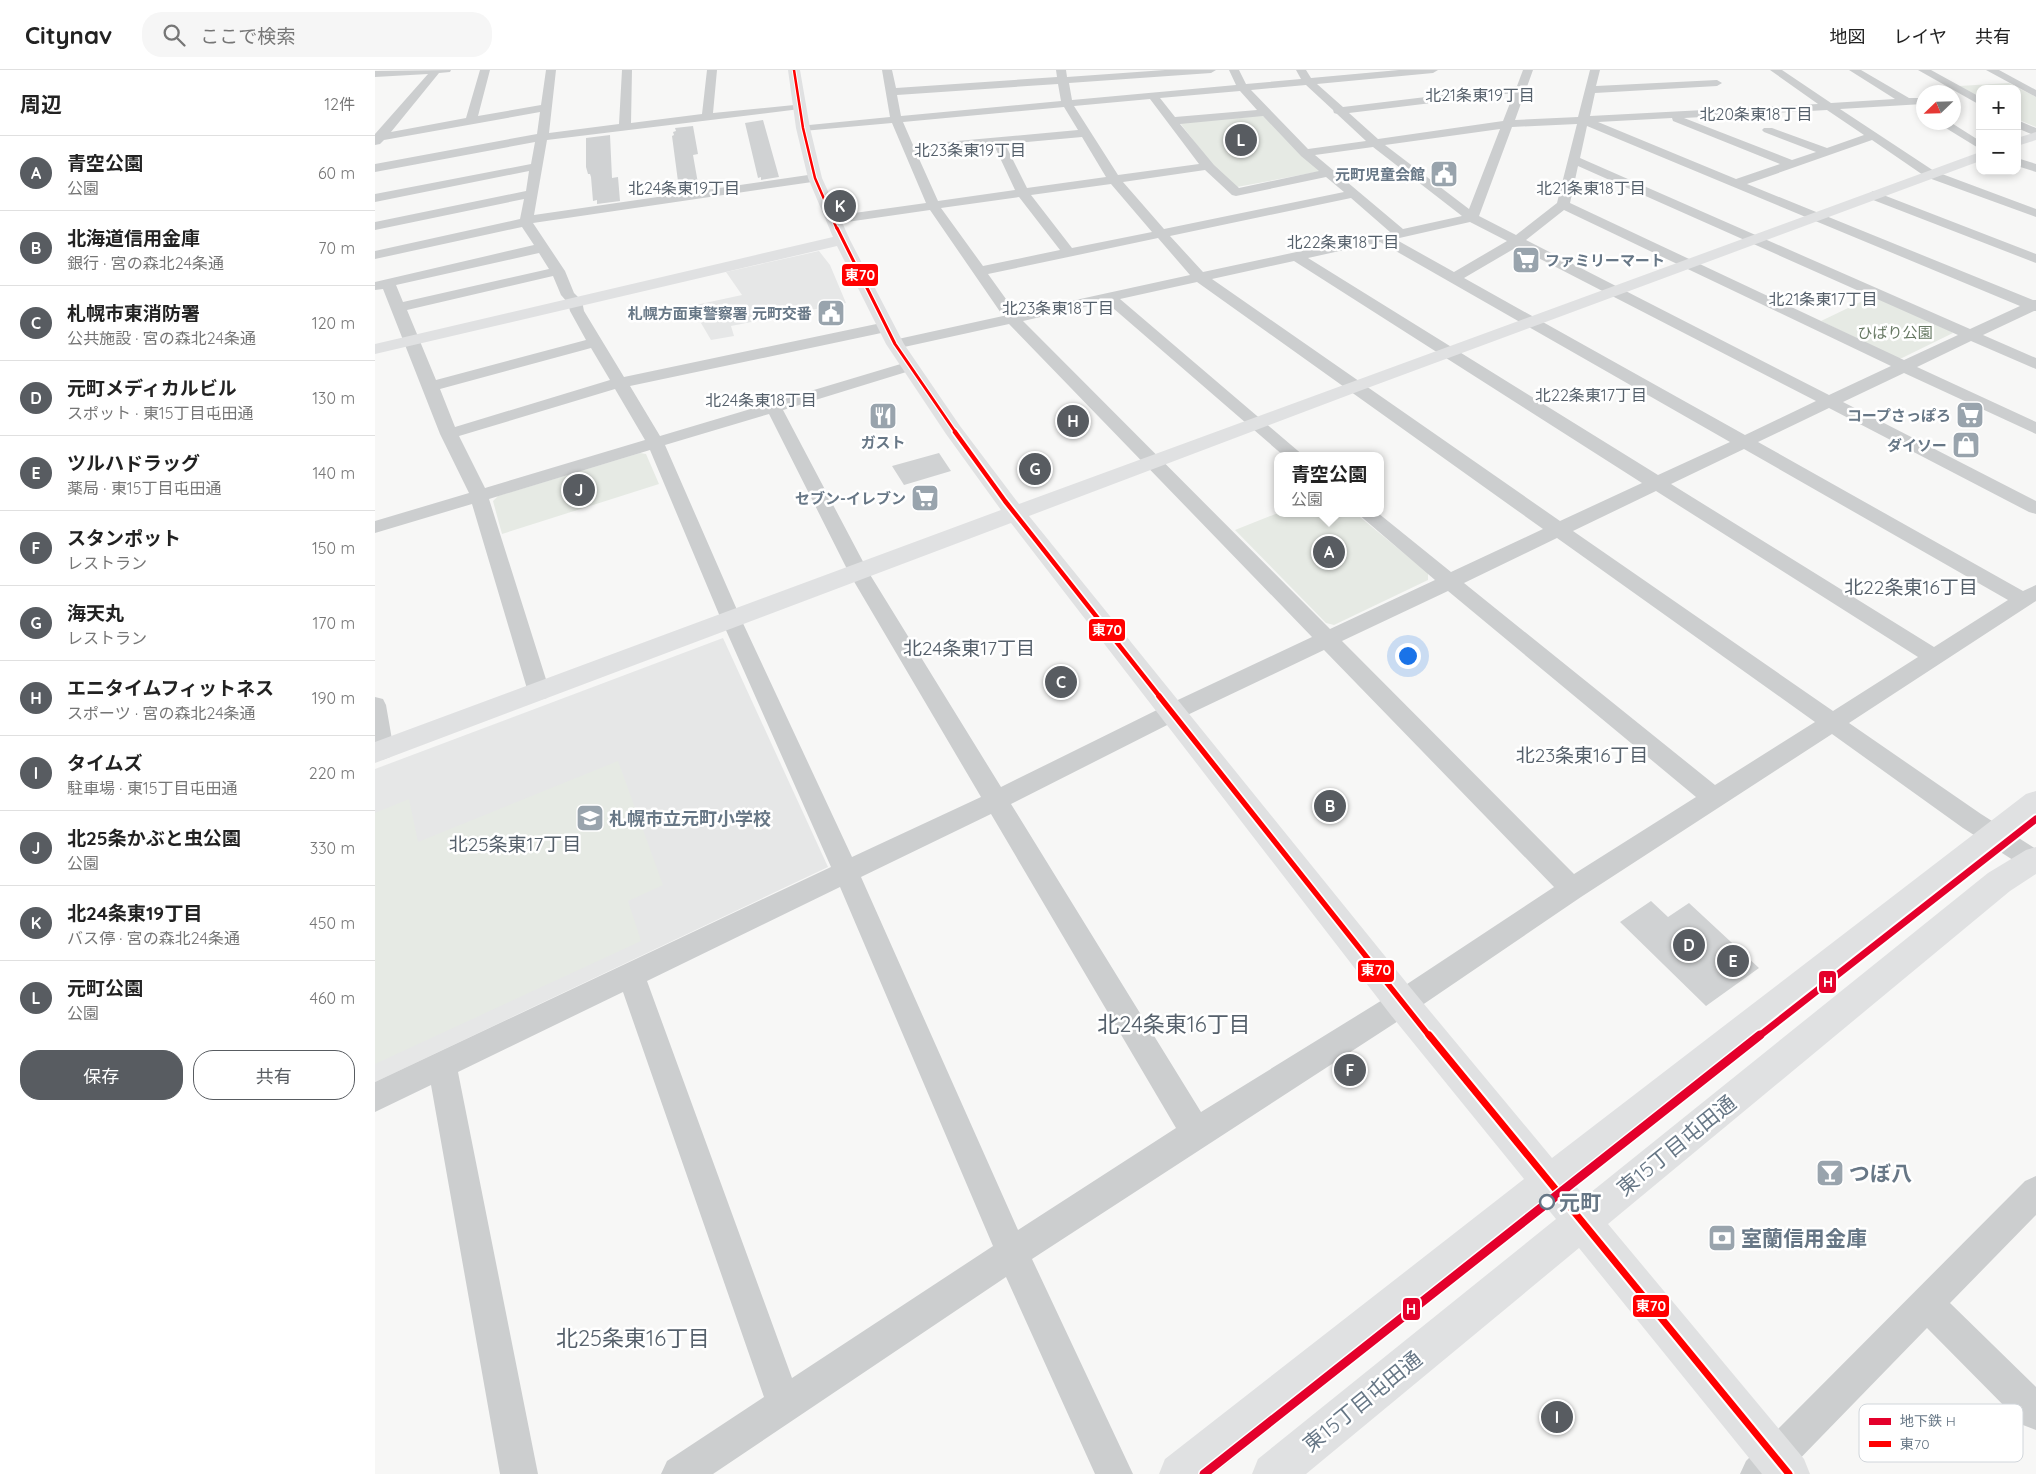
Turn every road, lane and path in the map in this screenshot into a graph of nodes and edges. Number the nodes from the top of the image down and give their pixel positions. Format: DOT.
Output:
graph roads {
  1 [pos="447,70"];
  2 [pos="485,70"];
  3 [pos="551,70"];
  4 [pos="627,70"];
  5 [pos="712,70"];
  6 [pos="794,70"];
  7 [pos="887,70"];
  8 [pos="1211,70"];
  9 [pos="1234,70"];
  10 [pos="1433,70"];
  11 [pos="1528,70"];
  12 [pos="1595,70"];
  13 [pos="1775,70"];
  14 [pos="1854,70"];
  15 [pos="1923,70"];
  16 [pos="1991,70"];
  17 [pos="436,71"];
  18 [pos="1378,72"];
  19 [pos="375,74"];
  20 [pos="1706,74"];
  21 [pos="1062,75"];
  22 [pos="1305,76"];
  23 [pos="1243,88"];
  24 [pos="1521,89"];
  25 [pos="1590,90"];
  26 [pos="891,92"];
  27 [pos="2036,94"];
  28 [pos="1153,96"];
  29 [pos="1961,99"];
  30 [pos="1740,100"];
  31 [pos="1976,100"];
  32 [pos="1916,101"];
  33 [pos="1907,102"];
  34 [pos="1067,104"];
  35 [pos="1829,106"];
  36 [pos="547,107"];
  37 [pos="1916,108"];
  38 [pos="1339,111"];
  39 [pos="1755,111"];
  40 [pos="1267,112"];
  41 [pos="1669,116"];
  42 [pos="707,117"];
  43 [pos="801,117"];
  44 [pos="896,119"];
  45 [pos="471,120"];
  46 [pos="1173,120"];
  47 [pos="1582,120"];
  48 [pos="1508,124"];
  49 [pos="2021,125"];
  50 [pos="625,127"];
  51 [pos="1768,130"];
  52 [pos="1954,130"];
  53 [pos="1085,133"];
  54 [pos="2036,134"];
  55 [pos="1873,136"];
  56 [pos="542,137"];
  57 [pos="377,140"];
  58 [pos="2021,140"];
  59 [pos="999,141"];
  60 [pos="1373,142"];
  61 [pos="1976,144"];
  62 [pos="909,149"];
  63 [pos="1305,152"];
  64 [pos="1827,152"];
  65 [pos="1976,157"];
  66 [pos="1574,160"];
  67 [pos="2021,163"];
  68 [pos="1791,164"];
  69 [pos="537,166"];
  70 [pos="1208,166"];
  71 [pos="375,168"];
  72 [pos="2036,168"];
  73 [pos="1330,173"];
  74 [pos="1930,174"];
  75 [pos="815,178"];
  76 [pos="1115,181"];
  77 [pos="1734,184"];
  78 [pos="532,193"];
  79 [pos="1023,194"];
  80 [pos="1354,194"];
  81 [pos="1873,196"];
  82 [pos="375,198"];
  83 [pos="1563,205"];
  84 [pos="934,207"];
  85 [pos="2036,213"];
  86 [pos="1814,217"];
  87 [pos="1472,218"];
  88 [pos="526,221"];
  89 [pos="375,226"];
  90 [pos="838,230"];
  91 [pos="1161,234"];
  92 [pos="1401,234"];
  93 [pos="1383,238"];
  94 [pos="1517,240"];
  95 [pos="1753,240"];
  96 [pos="541,248"];
  97 [pos="1069,253"];
  98 [pos="375,255"];
  99 [pos="1297,257"];
  100 [pos="2036,259"];
  101 [pos="1688,264"];
  102 [pos="558,271"];
  103 [pos="980,271"];
  104 [pos="1199,277"];
  105 [pos="1454,278"];
  106 [pos="382,284"];
  107 [pos="1615,291"];
  108 [pos="1109,297"];
  109 [pos="575,301"];
  110 [pos="2035,306"];
  111 [pos="398,308"];
  112 [pos="1013,319"];
  113 [pos="1532,321"];
  114 [pos="1970,335"];
  115 [pos="410,340"];
  116 [pos="595,342"];
  117 [pos="897,346"];
  118 [pos="375,349"];
  119 [pos="1449,352"];
  120 [pos="2036,364"];
  121 [pos="1905,366"];
  122 [pos="619,383"];
  123 [pos="1355,386"];
  124 [pos="430,388"];
  125 [pos="1830,401"];
  126 [pos="773,408"];
  127 [pos="1255,424"];
  128 [pos="2036,429"];
  129 [pos="449,434"];
  130 [pos="1745,441"];
  131 [pos="655,442"];
  132 [pos="1290,452"];
  133 [pos="1154,461"];
  134 [pos="1658,483"];
  135 [pos="479,495"];
  136 [pos="2036,508"];
  137 [pos="1016,514"];
  138 [pos="1371,517"];
  139 [pos="375,527"];
  140 [pos="1559,530"];
  141 [pos="859,573"];
  142 [pos="1450,581"];
  143 [pos="2030,596"];
  144 [pos="731,619"];
  145 [pos="1328,639"];
  146 [pos="1933,657"];
  147 [pos="539,692"];
  148 [pos="375,705"];
  149 [pos="1173,712"];
  150 [pos="1832,723"];
  151 [pos="378,752"];
  152 [pos="1713,798"];
  153 [pos="997,800"];
  154 [pos="2036,802"];
  155 [pos="1993,835"];
  156 [pos="2035,860"];
  157 [pos="846,872"];
  158 [pos="1572,889"];
  159 [pos="631,975"];
  160 [pos="1402,1003"];
  161 [pos="442,1065"];
  162 [pos="375,1097"];
  163 [pos="1196,1133"];
  164 [pos="1548,1183"];
  165 [pos="2035,1194"];
  166 [pos="1581,1223"];
  167 [pos="1012,1252"];
  168 [pos="1926,1303"];
  169 [pos="784,1404"];
  170 [pos="2036,1412"];
  171 [pos="1774,1469"];
  172 [pos="519,1474"];
  173 [pos="680,1474"];
  174 [pos="1114,1474"];
  175 [pos="1181,1474"];
  176 [pos="1273,1474"];
  1 -- 17 [label="street"];
  2 -- 45 [label="street"];
  3 -- 36 [label="street"];
  4 -- 50 [label="street"];
  5 -- 42 [label="street"];
  6 -- 43 [label="street"];
  7 -- 26 [label="street"];
  8 -- 21 [label="street"];
  9 -- 23 [label="street"];
  10 -- 18 [label="street"];
  11 -- 24 [label="street"];
  12 -- 25 [label="street"];
  13 -- 35 [label="street"];
  14 -- 33 [label="street"];
  15 -- 31 [label="street"];
  16 -- 27 [label="street"];
  17 -- 19 [label="street"];
  17 -- 57 [label="street"];
  18 -- 22 [label="street"];
  20 -- 25 [label="street"];
  21 -- 26 [label="street"];
  21 -- 34 [label="street"];
  22 -- 23 [label="street"];
  22 -- 38 [label="street"];
  23 -- 28 [label="street"];
  23 -- 40 [label="street"];
  24 -- 38 [label="street"];
  24 -- 48 [label="street"];
  25 -- 47 [label="street"];
  26 -- 44 [label="street"];
  28 -- 34 [label="street"];
  28 -- 46 [label="street"];
  29 -- 31 [label="street"];
  30 -- 39 [label="street"];
  32 -- 33 [label="street"];
  33 -- 35 [label="street"];
  33 -- 37 [label="street"];
  34 -- 44 [label="street"];
  34 -- 53 [label="street"];
  35 -- 39 [label="street"];
  35 -- 55 [label="street"];
  36 -- 45 [label="street"];
  36 -- 56 [label="street"];
  38 -- 60 [label="street"];
  39 -- 41 [label="street"];
  40 -- 46 [label="street"];
  40 -- 63 [label="street"];
  41 -- 47 [label="street"];
  41 -- 68 [label="street"];
  42 -- 43 [label="street"];
  42 -- 50 [label="street"];
  43 -- 44 [label="street"];
  43 -- 75 [label="street"];
  44 -- 62 [label="street"];
  45 -- 57 [label="street"];
  46 -- 70 [label="street"];
  47 -- 48 [label="street"];
  47 -- 66 [label="street"];
  47 -- 77 [label="street"];
  48 -- 60 [label="street"];
  48 -- 87 [label="street"];
  49 -- 54 [label="street"];
  50 -- 56 [label="street"];
  51 -- 64 [label="street"];
  52 -- 61 [label="street"];
  53 -- 59 [label="street"];
  53 -- 76 [label="street"];
  54 -- 58 [label="street"];
  55 -- 64 [label="street"];
  55 -- 74 [label="street"];
  56 -- 69 [label="street"];
  56 -- 71 [label="street"];
  59 -- 62 [label="street"];
  59 -- 79 [label="street"];
  60 -- 63 [label="street"];
  60 -- 87 [label="street"];
  62 -- 84 [label="street"];
  63 -- 73 [label="street"];
  64 -- 68 [label="street"];
  65 -- 74 [label="street"];
  66 -- 83 [label="street"];
  66 -- 95 [label="street"];
  67 -- 72 [label="street"];
  68 -- 77 [label="street"];
  69 -- 78 [label="street"];
  69 -- 82 [label="street"];
  70 -- 73 [label="street"];
  70 -- 76 [label="street"];
  73 -- 80 [label="street"];
  74 -- 81 [label="street"];
  74 -- 85 [label="street"];
  75 -- 88 [label="street"];
  75 -- 90 [label="street"];
  76 -- 79 [label="street"];
  76 -- 91 [label="street"];
  77 -- 86 [label="street"];
  78 -- 88 [label="street"];
  78 -- 89 [label="street"];
  79 -- 84 [label="street"];
  79 -- 97 [label="street"];
  80 -- 91 [label="street"];
  80 -- 92 [label="street"];
  81 -- 86 [label="street"];
  81 -- 100 [label="street"];
  83 -- 94 [label="street"];
  83 -- 101 [label="street"];
  84 -- 90 [label="street"];
  84 -- 103 [label="street"];
  86 -- 95 [label="street"];
  86 -- 110 [label="street"];
  87 -- 92 [label="street"];
  87 -- 94 [label="street"];
  88 -- 96 [label="street"];
  88 -- 98 [label="street"];
  90 -- 109 [label="street"];
  90 -- 117 [label="street"];
  91 -- 97 [label="street"];
  91 -- 104 [label="street"];
  92 -- 93 [label="street"];
  93 -- 99 [label="street"];
  93 -- 105 [label="street"];
  94 -- 105 [label="street"];
  94 -- 107 [label="street"];
  95 -- 101 [label="street"];
  95 -- 114 [label="street"];
  96 -- 102 [label="street"];
  96 -- 106 [label="street"];
  97 -- 103 [label="street"];
  99 -- 104 [label="street"];
  99 -- 119 [label="street"];
  101 -- 107 [label="street"];
  101 -- 121 [label="street"];
  102 -- 109 [label="street"];
  102 -- 111 [label="street"];
  103 -- 112 [label="street"];
  104 -- 108 [label="street"];
  104 -- 123 [label="street"];
  105 -- 113 [label="street"];
  106 -- 111 [label="street"];
  107 -- 113 [label="street"];
  107 -- 125 [label="street"];
  108 -- 112 [label="street"];
  108 -- 127 [label="street"];
  109 -- 115 [label="street"];
  109 -- 116 [label="street"];
  110 -- 114 [label="street"];
  111 -- 115 [label="street"];
  112 -- 117 [label="street"];
  112 -- 133 [label="street"];
  113 -- 119 [label="street"];
  113 -- 130 [label="street"];
  114 -- 120 [label="street"];
  114 -- 121 [label="street"];
  115 -- 118 [label="street"];
  115 -- 124 [label="street"];
  116 -- 122 [label="street"];
  116 -- 124 [label="street"];
  117 -- 122 [label="street"];
  117 -- 126 [label="street"];
  117 -- 137 [label="street"];
  119 -- 123 [label="street"];
  119 -- 134 [label="street"];
  121 -- 125 [label="street"];
  121 -- 128 [label="street"];
  122 -- 129 [label="street"];
  122 -- 131 [label="street"];
  123 -- 127 [label="street"];
  123 -- 140 [label="street"];
  124 -- 129 [label="street"];
  125 -- 130 [label="street"];
  125 -- 136 [label="street"];
  126 -- 131 [label="street"];
  126 -- 141 [label="street"];
  127 -- 132 [label="street"];
  127 -- 133 [label="street"];
  129 -- 135 [label="street"];
  130 -- 134 [label="street"];
  130 -- 143 [label="street"];
  131 -- 135 [label="street"];
  131 -- 144 [label="street"];
  133 -- 137 [label="street"];
  133 -- 145 [label="street"];
  134 -- 140 [label="street"];
  134 -- 146 [label="street"];
  135 -- 139 [label="street"];
  135 -- 147 [label="street"];
  137 -- 141 [label="street"];
  137 -- 149 [label="street"];
  138 -- 142 [label="street"];
  140 -- 142 [label="street"];
  140 -- 150 [label="street"];
  141 -- 144 [label="street"];
  141 -- 153 [label="street"];
  142 -- 145 [label="street"];
  142 -- 152 [label="street"];
  143 -- 146 [label="street"];
  144 -- 147 [label="street"];
  144 -- 157 [label="street"];
  145 -- 149 [label="street"];
  145 -- 158 [label="street"];
  146 -- 150 [label="street"];
  147 -- 151 [label="street"];
  148 -- 151 [label="street"];
  149 -- 153 [label="street"];
  149 -- 160 [label="street"];
  150 -- 152 [label="street"];
  150 -- 155 [label="street"];
  152 -- 158 [label="street"];
  153 -- 157 [label="street"];
  153 -- 163 [label="street"];
  154 -- 155 [label="street"];
  155 -- 156 [label="street"];
  155 -- 164 [label="street"];
  156 -- 166 [label="street, 東15丁目屯田通"];
  157 -- 159 [label="street"];
  157 -- 167 [label="street"];
  158 -- 160 [label="street"];
  159 -- 161 [label="street"];
  159 -- 169 [label="street"];
  160 -- 163 [label="street"];
  160 -- 164 [label="street"];
  161 -- 162 [label="street"];
  161 -- 172 [label="street"];
  163 -- 167 [label="street"];
  164 -- 166 [label="street"];
  164 -- 175 [label="street"];
  165 -- 168 [label="street"];
  166 -- 171 [label="street"];
  166 -- 176 [label="street, 東15丁目屯田通"];
  167 -- 169 [label="street"];
  167 -- 174 [label="street"];
  168 -- 170 [label="street"];
  168 -- 171 [label="street"];
  169 -- 173 [label="street"];
}
